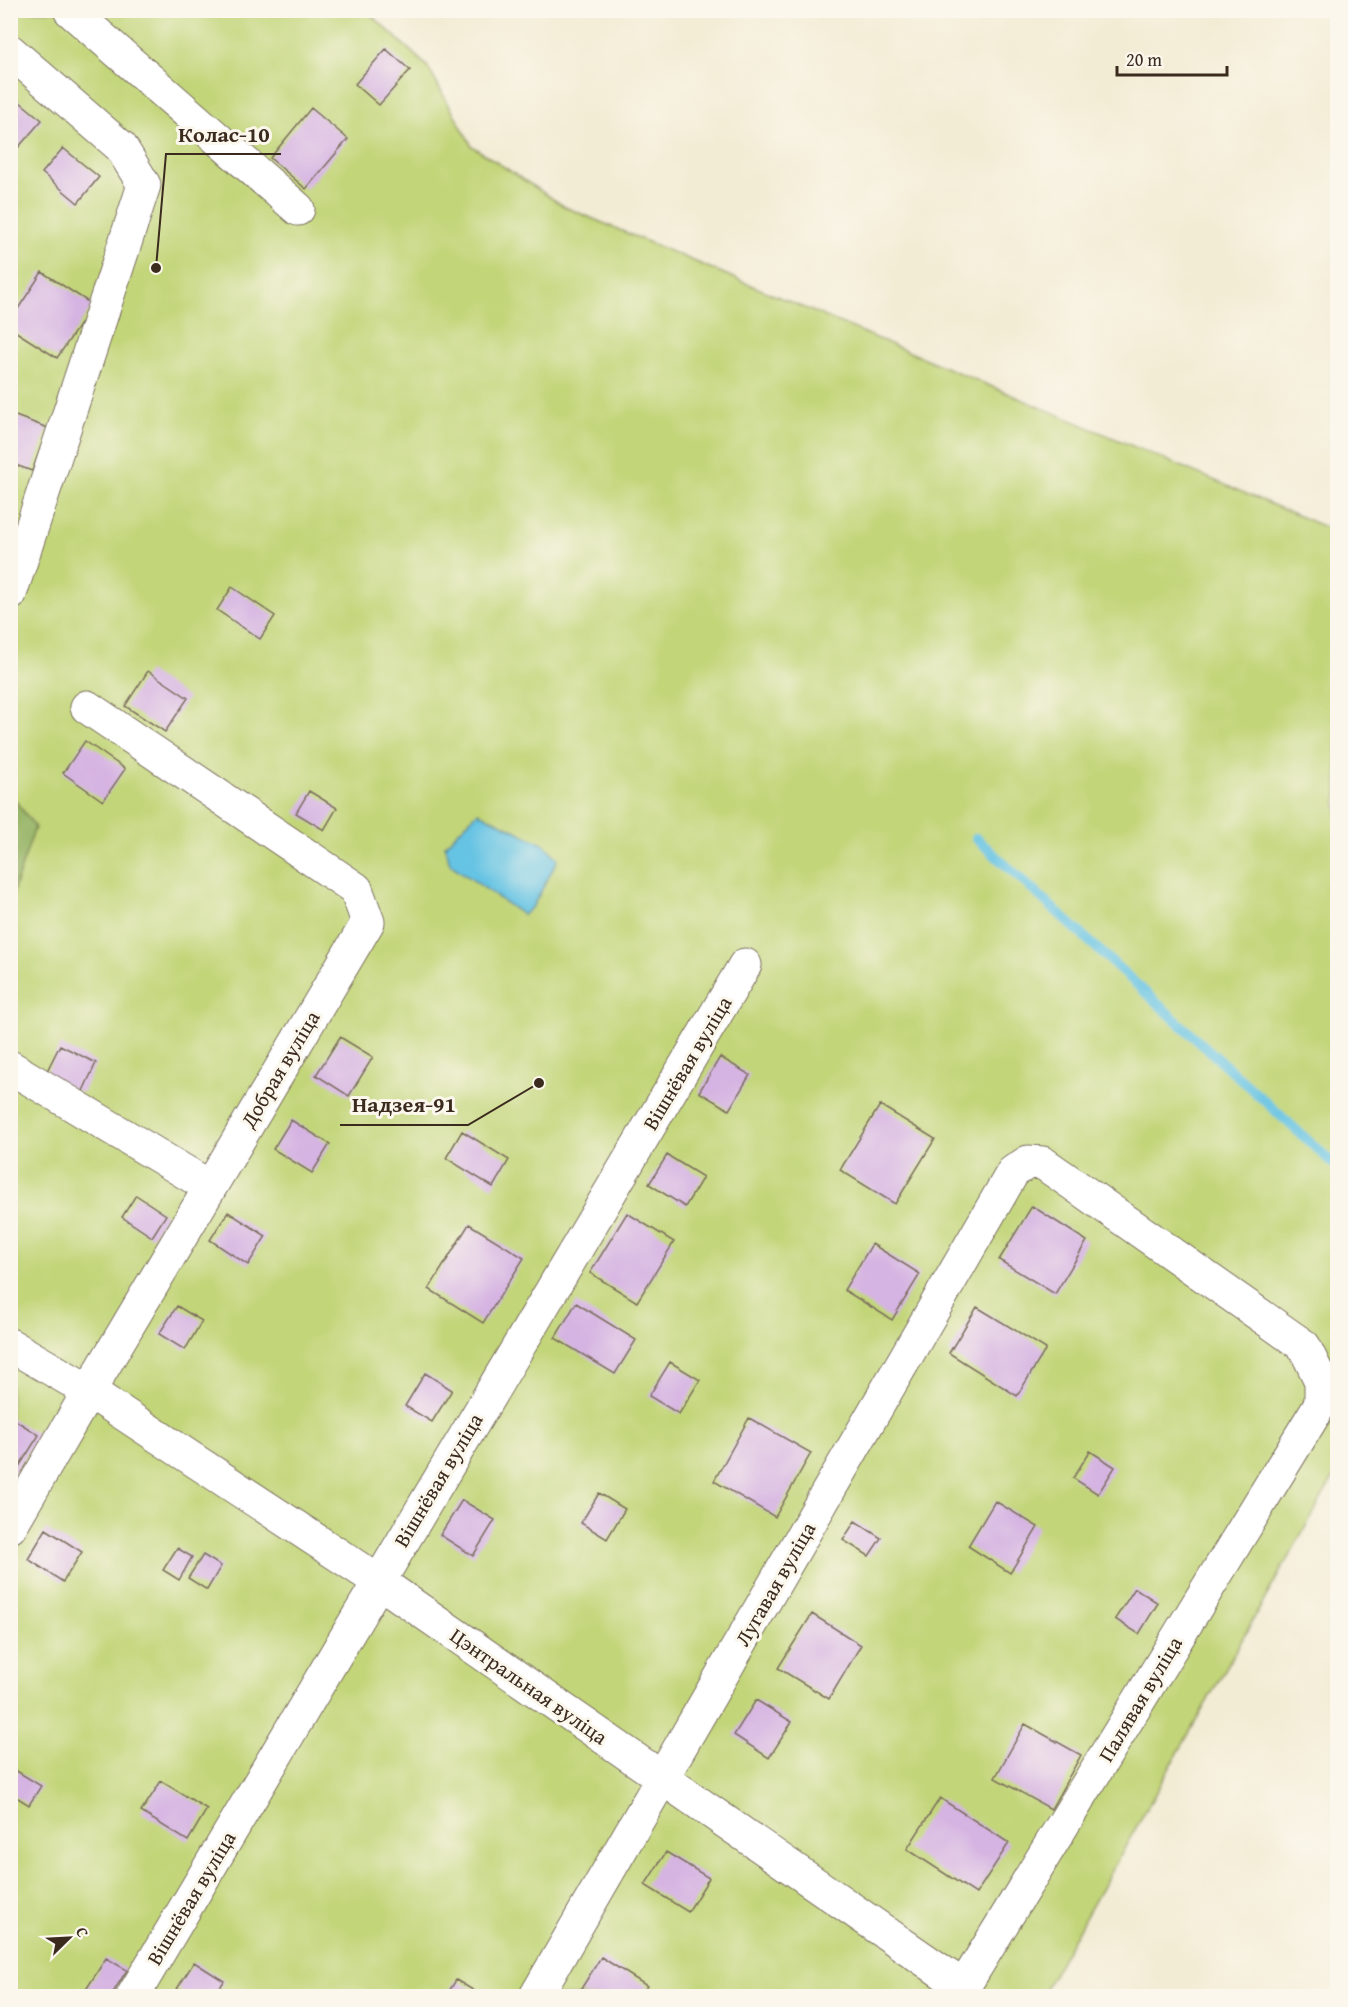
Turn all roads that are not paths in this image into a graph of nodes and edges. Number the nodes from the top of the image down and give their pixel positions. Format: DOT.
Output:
graph roads {
  1 [pos="70,10"];
  2 [pos="10,51"];
  3 [pos="298,209"];
  4 [pos="10,594"];
  5 [pos="87,707"];
  6 [pos="745,965"];
  7 [pos="10,1067"];
  8 [pos="210,1187"];
  9 [pos="10,1344"];
  10 [pos="89,1391"];
  11 [pos="1321,1402"];
  12 [pos="10,1527"];
  13 [pos="378,1581"];
  14 [pos="662,1779"];
  15 [pos="961,1992"];
  16 [pos="133,1996"];
  17 [pos="536,1996"];
  1 -- 3 [label="street"];
  2 -- 4 [label="street"];
  5 -- 8 [label="street, Добрая вуліца"];
  6 -- 13 [label="street, Вішнёвая вуліца"];
  7 -- 8 [label="street"];
  8 -- 10 [label="street, Добрая вуліца"];
  9 -- 10 [label="street, Цэнтральная вуліца"];
  10 -- 12 [label="street, Добрая вуліца"];
  10 -- 13 [label="street, Цэнтральная вуліца"];
  11 -- 14 [label="street, Лугавая вуліца"];
  11 -- 15 [label="street, Палявая вуліца"];
  13 -- 14 [label="street, Цэнтральная вуліца"];
  13 -- 16 [label="street, Вішнёвая вуліца"];
  14 -- 15 [label="street, Цэнтральная вуліца"];
  14 -- 17 [label="street, Лугавая вуліца"];
}
